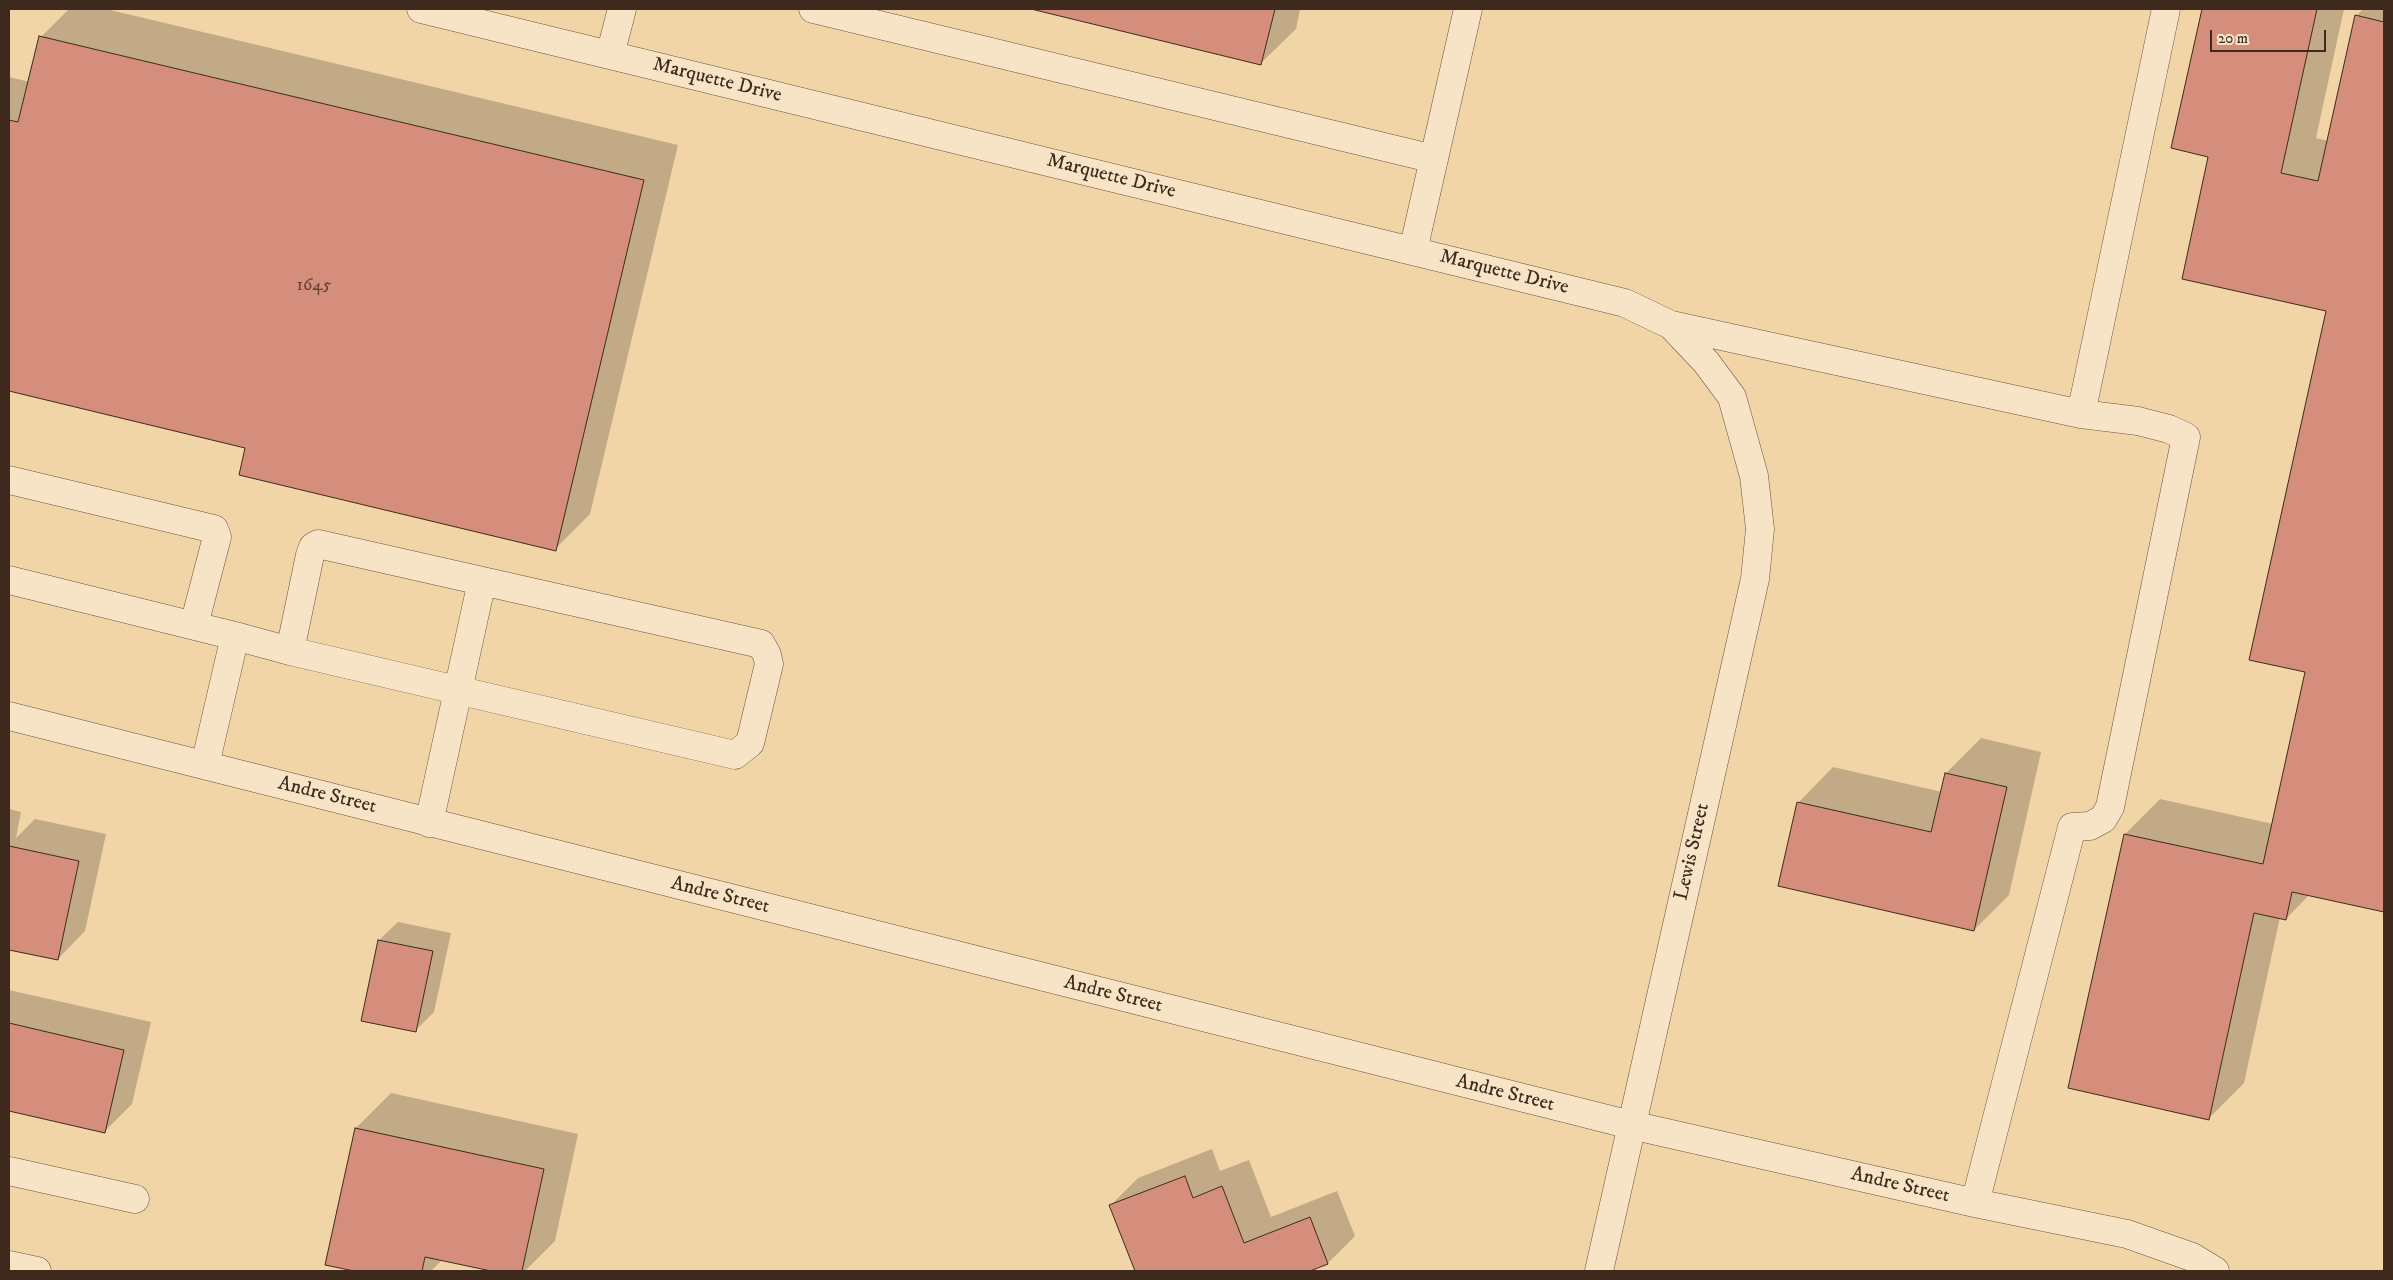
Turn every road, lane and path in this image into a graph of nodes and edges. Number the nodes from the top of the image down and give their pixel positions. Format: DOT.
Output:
graph roads {
  1 [pos="421,9"];
  2 [pos="622,9"];
  3 [pos="813,9"];
  4 [pos="1468,9"];
  5 [pos="2166,9"];
  6 [pos="610,55"];
  7 [pos="1434,159"];
  8 [pos="1413,251"];
  9 [pos="1671,325"];
  10 [pos="2081,414"];
  11 [pos="1742,431"];
  12 [pos="9,480"];
  13 [pos="9,580"];
  14 [pos="482,581"];
  15 [pos="194,625"];
  16 [pos="235,636"];
  17 [pos="290,651"];
  18 [pos="458,690"];
  19 [pos="9,716"];
  20 [pos="205,765"];
  21 [pos="430,822"];
  22 [pos="1631,1125"];
  23 [pos="9,1171"];
  24 [pos="135,1199"];
  25 [pos="1975,1203"];
  26 [pos="9,1265"];
  27 [pos="37,1271"];
  28 [pos="1599,1271"];
  29 [pos="2215,1271"];
  1 -- 6 [label="street, Marquette Drive"];
  2 -- 6 [label="street"];
  3 -- 7 [label="street"];
  4 -- 7 [label="street"];
  5 -- 10 [label="street"];
  6 -- 8 [label="street, Marquette Drive"];
  7 -- 8 [label="street"];
  8 -- 9 [label="street, Marquette Drive"];
  9 -- 10 [label="street"];
  9 -- 11 [label="street, Marquette Drive"];
  10 -- 25 [label="street"];
  11 -- 22 [label="street, Lewis Street"];
  12 -- 15 [label="street"];
  13 -- 15 [label="street"];
  14 -- 17 [label="street"];
  14 -- 18 [label="street"];
  14 -- 18 [label="street"];
  15 -- 16 [label="street"];
  16 -- 17 [label="street"];
  16 -- 20 [label="street"];
  17 -- 18 [label="street"];
  18 -- 21 [label="street"];
  19 -- 20 [label="street, Andre Street"];
  20 -- 21 [label="street, Andre Street"];
  21 -- 22 [label="street, Andre Street"];
  22 -- 25 [label="street, Andre Street"];
  22 -- 28 [label="street, Lewis Street"];
  23 -- 24 [label="street"];
  25 -- 29 [label="street, Andre Street"];
  26 -- 27 [label="street"];
}
